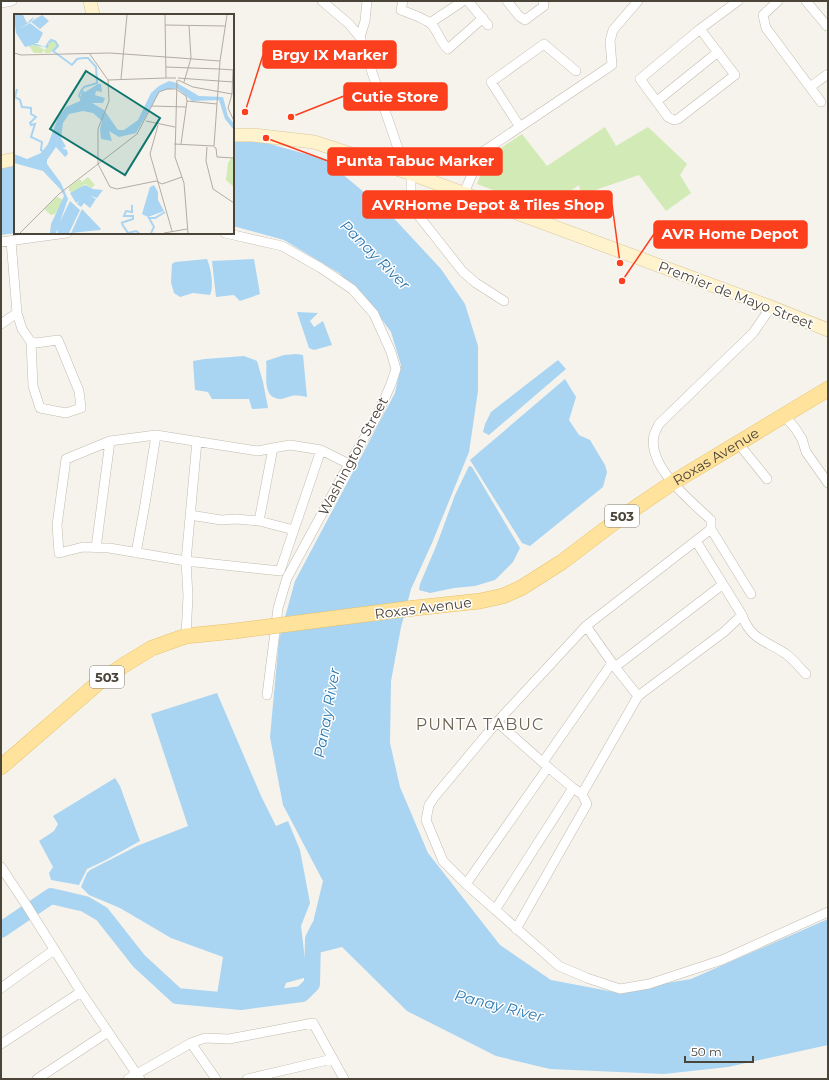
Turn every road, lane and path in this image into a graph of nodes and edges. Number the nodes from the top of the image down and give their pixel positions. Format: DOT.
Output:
graph roads {
  1 [pos="12,1"];
  2 [pos="90,1"];
  3 [pos="322,1"];
  4 [pos="367,1"];
  5 [pos="403,1"];
  6 [pos="463,1"];
  7 [pos="468,1"];
  8 [pos="507,1"];
  9 [pos="543,1"];
  10 [pos="638,1"];
  11 [pos="738,1"];
  12 [pos="778,1"];
  13 [pos="806,1"];
  14 [pos="1,3"];
  15 [pos="93,14"];
  16 [pos="430,23"];
  17 [pos="827,26"];
  18 [pos="700,29"];
  19 [pos="360,37"];
  20 [pos="718,52"];
  21 [pos="576,71"];
  22 [pos="828,74"];
  23 [pos="810,87"];
  24 [pos="657,101"];
  25 [pos="821,102"];
  26 [pos="520,127"];
  27 [pos="234,135"];
  28 [pos="14,159"];
  29 [pos="1,162"];
  30 [pos="409,172"];
  31 [pos="464,194"];
  32 [pos="60,234"];
  33 [pos="229,234"];
  34 [pos="11,241"];
  35 [pos="1,242"];
  36 [pos="504,301"];
  37 [pos="771,307"];
  38 [pos="17,313"];
  39 [pos="1,324"];
  40 [pos="828,330"];
  41 [pos="31,342"];
  42 [pos="828,389"];
  43 [pos="784,415"];
  44 [pos="156,435"];
  45 [pos="110,441"];
  46 [pos="197,441"];
  47 [pos="738,443"];
  48 [pos="274,448"];
  49 [pos="321,450"];
  50 [pos="350,464"];
  51 [pos="767,479"];
  52 [pos="672,483"];
  53 [pos="828,483"];
  54 [pos="190,515"];
  55 [pos="259,521"];
  56 [pos="711,529"];
  57 [pos="294,530"];
  58 [pos="696,541"];
  59 [pos="96,548"];
  60 [pos="136,553"];
  61 [pos="186,561"];
  62 [pos="722,585"];
  63 [pos="751,594"];
  64 [pos="742,615"];
  65 [pos="586,626"];
  66 [pos="186,636"];
  67 [pos="614,665"];
  68 [pos="806,674"];
  69 [pos="267,695"];
  70 [pos="638,696"];
  71 [pos="497,722"];
  72 [pos="545,764"];
  73 [pos="1,767"];
  74 [pos="573,788"];
  75 [pos="582,794"];
  76 [pos="1,867"];
  77 [pos="466,884"];
  78 [pos="495,910"];
  79 [pos="828,912"];
  80 [pos="516,929"];
  81 [pos="54,950"];
  82 [pos="1,988"];
  83 [pos="81,992"];
  84 [pos="108,1032"];
  85 [pos="1,1044"];
  86 [pos="191,1044"];
  87 [pos="332,1059"];
  88 [pos="138,1076"];
  89 [pos="37,1079"];
  90 [pos="128,1079"];
  91 [pos="216,1079"];
  92 [pos="247,1079"];
  93 [pos="344,1079"];
  1 -- 14 [label="street"];
  2 -- 15 [label="main road"];
  3 -- 19 [label="street"];
  4 -- 19 [label="street"];
  5 -- 16 [label="street"];
  6 -- 16 [label="street"];
  7 -- 16 [label="street"];
  8 -- 9 [label="street"];
  10 -- 26 [label="street"];
  11 -- 18 [label="street"];
  12 -- 23 [label="street"];
  13 -- 17 [label="street"];
  18 -- 20 [label="street"];
  18 -- 24 [label="street"];
  19 -- 30 [label="street"];
  20 -- 24 [label="street"];
  20 -- 24 [label="street"];
  21 -- 26 [label="street"];
  22 -- 23 [label="street"];
  23 -- 25 [label="street"];
  26 -- 31 [label="street"];
  27 -- 30 [label="main road, Premier de Mayo Street"];
  28 -- 29 [label="main road"];
  30 -- 31 [label="main road, Premier de Mayo Street"];
  30 -- 36 [label="street"];
  31 -- 37 [label="main road, Premier de Mayo Street"];
  32 -- 34 [label="street"];
  33 -- 50 [label="street, Washington Street"];
  34 -- 35 [label="street"];
  34 -- 38 [label="street"];
  37 -- 40 [label="main road, Premier de Mayo Street"];
  37 -- 52 [label="street"];
  38 -- 39 [label="street"];
  38 -- 41 [label="street"];
  41 -- 41 [label="street"];
  42 -- 43 [label="main road, Roxas Avenue / 503"];
  43 -- 47 [label="main road, Roxas Avenue / 503"];
  43 -- 53 [label="street"];
  44 -- 45 [label="street"];
  44 -- 46 [label="street"];
  44 -- 60 [label="street"];
  45 -- 59 [label="street"];
  45 -- 59 [label="street"];
  46 -- 48 [label="street"];
  46 -- 54 [label="street"];
  47 -- 51 [label="street"];
  47 -- 52 [label="main road, Roxas Avenue / 503"];
  48 -- 49 [label="street"];
  48 -- 55 [label="street"];
  49 -- 50 [label="street"];
  49 -- 57 [label="street"];
  50 -- 69 [label="street, Washington Street"];
  52 -- 56 [label="street"];
  52 -- 66 [label="main road, Roxas Avenue / 503, bridge"];
  54 -- 55 [label="street"];
  54 -- 61 [label="street"];
  55 -- 57 [label="street"];
  56 -- 58 [label="street"];
  56 -- 63 [label="street"];
  57 -- 61 [label="street"];
  58 -- 62 [label="street"];
  58 -- 65 [label="street"];
  59 -- 60 [label="street"];
  60 -- 61 [label="street"];
  61 -- 66 [label="street"];
  62 -- 64 [label="street"];
  62 -- 67 [label="street"];
  64 -- 68 [label="street"];
  64 -- 70 [label="street"];
  65 -- 67 [label="street"];
  65 -- 71 [label="street"];
  66 -- 73 [label="main road, Roxas Avenue / 503"];
  67 -- 70 [label="street"];
  67 -- 72 [label="street"];
  70 -- 75 [label="street"];
  71 -- 72 [label="street"];
  71 -- 77 [label="street"];
  72 -- 74 [label="street"];
  72 -- 77 [label="street"];
  74 -- 75 [label="street"];
  74 -- 78 [label="street"];
  75 -- 80 [label="street"];
  76 -- 81 [label="street"];
  77 -- 78 [label="street"];
  78 -- 80 [label="street"];
  79 -- 80 [label="street"];
  81 -- 82 [label="street"];
  81 -- 83 [label="street"];
  83 -- 84 [label="street"];
  83 -- 85 [label="street"];
  84 -- 88 [label="street"];
  84 -- 89 [label="street"];
  86 -- 87 [label="street"];
  86 -- 88 [label="street"];
  86 -- 91 [label="street"];
  87 -- 92 [label="street"];
  87 -- 93 [label="street"];
  88 -- 90 [label="street"];
}
